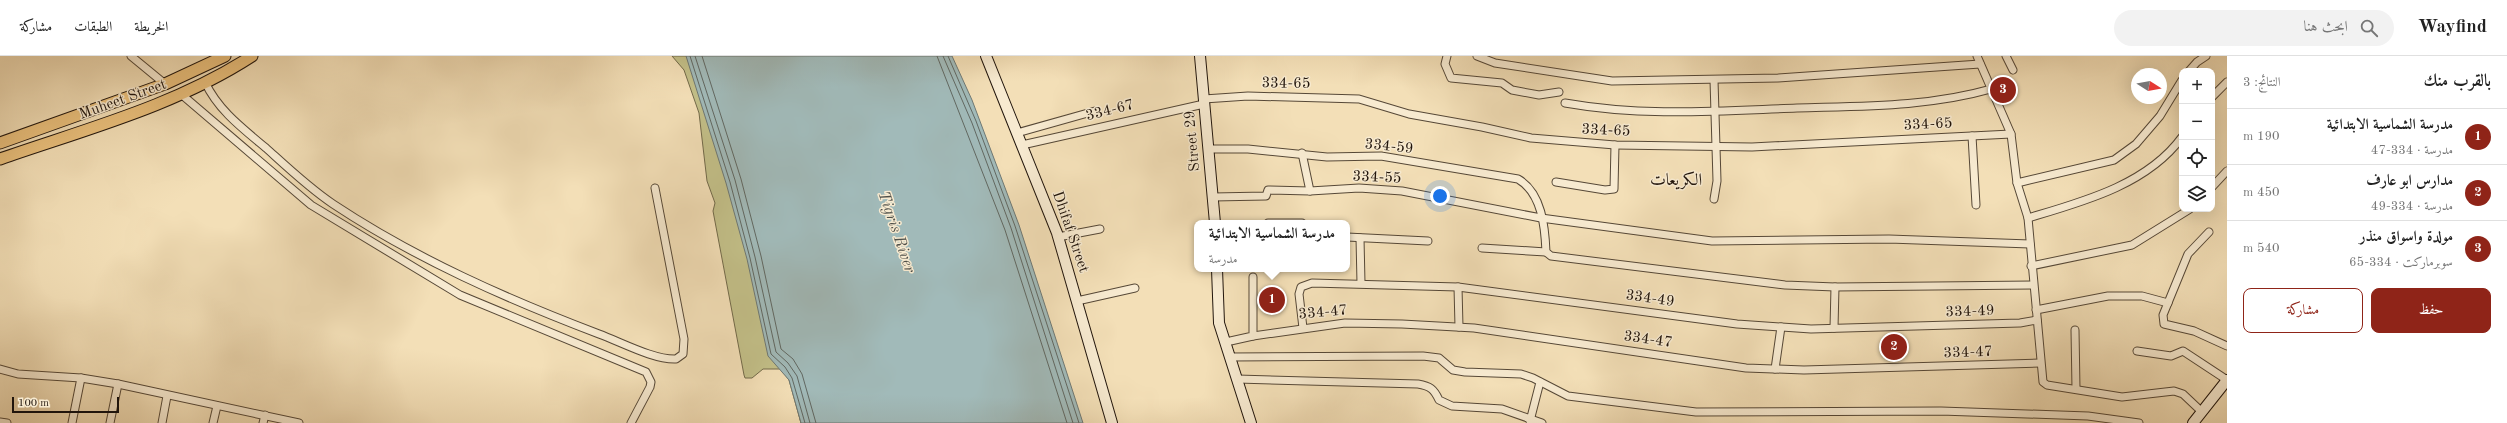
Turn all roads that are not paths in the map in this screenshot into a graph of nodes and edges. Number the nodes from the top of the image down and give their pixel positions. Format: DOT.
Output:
graph roads {
  1 [pos="131,56"];
  2 [pos="225,56"];
  3 [pos="252,56"];
  4 [pos="986,56"];
  5 [pos="1200,56"];
  6 [pos="1448,56"];
  7 [pos="1477,56"];
  8 [pos="1977,56"];
  9 [pos="2006,56"];
  10 [pos="2206,56"];
  11 [pos="1980,64"];
  12 [pos="2191,68"];
  13 [pos="2013,70"];
  14 [pos="1714,80"];
  15 [pos="205,82"];
  16 [pos="2227,82"];
  17 [pos="165,84"];
  18 [pos="2179,85"];
  19 [pos="1991,89"];
  20 [pos="1559,92"];
  21 [pos="181,94"];
  22 [pos="2215,94"];
  23 [pos="1204,101"];
  24 [pos="1564,103"];
  25 [pos="1095,111"];
  26 [pos="1715,112"];
  27 [pos="1017,133"];
  28 [pos="2011,134"];
  29 [pos="1972,136"];
  30 [pos="2180,140"];
  31 [pos="0,143"];
  32 [pos="1022,145"];
  33 [pos="1615,145"];
  34 [pos="1717,146"];
  35 [pos="1208,149"];
  36 [pos="1302,153"];
  37 [pos="0,159"];
  38 [pos="2227,170"];
  39 [pos="1556,182"];
  40 [pos="2016,183"];
  41 [pos="2215,184"];
  42 [pos="655,188"];
  43 [pos="1310,191"];
  44 [pos="1213,198"];
  45 [pos="1714,199"];
  46 [pos="1976,205"];
  47 [pos="2185,212"];
  48 [pos="1541,218"];
  49 [pos="2028,218"];
  50 [pos="1215,220"];
  51 [pos="1100,229"];
  52 [pos="2209,232"];
  53 [pos="1058,237"];
  54 [pos="1350,237"];
  55 [pos="1360,238"];
  56 [pos="1428,241"];
  57 [pos="2030,244"];
  58 [pos="1482,248"];
  59 [pos="1546,252"];
  60 [pos="2031,266"];
  61 [pos="1217,272"];
  62 [pos="1253,277"];
  63 [pos="1361,283"];
  64 [pos="2033,285"];
  65 [pos="1458,287"];
  66 [pos="1135,288"];
  67 [pos="1835,288"];
  68 [pos="1077,301"];
  69 [pos="2168,303"];
  70 [pos="2036,310"];
  71 [pos="2037,320"];
  72 [pos="1459,327"];
  73 [pos="1780,327"];
  74 [pos="1303,328"];
  75 [pos="1834,328"];
  76 [pos="2075,330"];
  77 [pos="1254,336"];
  78 [pos="1226,342"];
  79 [pos="2227,346"];
  80 [pos="2137,351"];
  81 [pos="1230,357"];
  82 [pos="2040,363"];
  83 [pos="1775,369"];
  84 [pos="0,370"];
  85 [pos="81,378"];
  86 [pos="1237,379"];
  87 [pos="2227,380"];
  88 [pos="1540,382"];
  89 [pos="118,384"];
  90 [pos="2076,389"];
  91 [pos="167,396"];
  92 [pos="217,406"];
  93 [pos="2202,412"];
  94 [pos="265,415"];
  95 [pos="1530,420"];
  96 [pos="0,422"];
  97 [pos="7,423"];
  98 [pos="72,423"];
  99 [pos="110,423"];
  100 [pos="162,423"];
  101 [pos="213,423"];
  102 [pos="263,423"];
  103 [pos="300,423"];
  104 [pos="631,423"];
  105 [pos="1112,423"];
  106 [pos="1251,423"];
  107 [pos="1542,423"];
  108 [pos="2139,423"];
  109 [pos="2193,423"];
  1 -- 17 [label="street"];
  2 -- 17 [label="main road, Muheet Street"];
  3 -- 15 [label="main road, Muheet Street"];
  4 -- 27 [label="street, Dhifaf Street"];
  5 -- 23 [label="street, Street 29"];
  6 -- 20 [label="street"];
  7 -- 14 [label="street"];
  8 -- 11 [label="street"];
  9 -- 13 [label="street"];
  10 -- 12 [label="street"];
  11 -- 14 [label="street"];
  11 -- 19 [label="street"];
  14 -- 26 [label="street"];
  15 -- 21 [label="main road, Muheet Street"];
  15 -- 42 [label="street"];
  16 -- 22 [label="street"];
  17 -- 31 [label="main road, Muheet Street"];
  18 -- 40 [label="street"];
  19 -- 26 [label="street"];
  19 -- 28 [label="street"];
  21 -- 37 [label="main road, Muheet Street"];
  21 -- 104 [label="street"];
  23 -- 32 [label="street, 334-67"];
  23 -- 33 [label="street, 334-65"];
  23 -- 35 [label="street, Street 29"];
  24 -- 26 [label="street"];
  25 -- 27 [label="street"];
  26 -- 34 [label="street"];
  27 -- 32 [label="street, Dhifaf Street"];
  28 -- 29 [label="street, 334-65"];
  28 -- 40 [label="street"];
  29 -- 34 [label="street, 334-65"];
  29 -- 46 [label="street"];
  30 -- 49 [label="street"];
  32 -- 53 [label="street, Dhifaf Street"];
  33 -- 34 [label="street, 334-65"];
  33 -- 39 [label="street"];
  34 -- 45 [label="street"];
  35 -- 36 [label="street, 334-59"];
  35 -- 44 [label="street, Street 29"];
  36 -- 43 [label="street"];
  36 -- 48 [label="street, 334-59"];
  38 -- 41 [label="street"];
  40 -- 49 [label="street"];
  43 -- 44 [label="street, 334-55"];
  43 -- 48 [label="street, 334-55"];
  44 -- 50 [label="street, Street 29"];
  47 -- 60 [label="street"];
  48 -- 57 [label="street, 334-55"];
  48 -- 59 [label="street, 334-59"];
  49 -- 57 [label="street"];
  51 -- 53 [label="street"];
  52 -- 69 [label="street"];
  53 -- 68 [label="street, Dhifaf Street"];
  54 -- 55 [label="street"];
  55 -- 56 [label="street"];
  55 -- 63 [label="street"];
  57 -- 60 [label="street"];
  58 -- 59 [label="street"];
  59 -- 67 [label="street"];
  60 -- 64 [label="street"];
  61 -- 78 [label="street"];
  62 -- 77 [label="street"];
  63 -- 65 [label="street, 334-49"];
  63 -- 74 [label="street, 334-49"];
  64 -- 67 [label="street"];
  64 -- 70 [label="street"];
  65 -- 72 [label="street"];
  65 -- 73 [label="street, 334-49"];
  66 -- 68 [label="street"];
  67 -- 75 [label="street"];
  68 -- 105 [label="street, Dhifaf Street"];
  69 -- 70 [label="street"];
  69 -- 79 [label="street"];
  70 -- 71 [label="street"];
  71 -- 75 [label="street, 334-49"];
  71 -- 82 [label="street"];
  72 -- 74 [label="street, 334-47"];
  72 -- 83 [label="street, 334-47"];
  73 -- 75 [label="street, 334-49"];
  73 -- 83 [label="street"];
  74 -- 77 [label="street, 334-47"];
  76 -- 90 [label="street"];
  77 -- 78 [label="street, 334-47"];
  78 -- 81 [label="street"];
  80 -- 87 [label="street"];
  81 -- 86 [label="street"];
  81 -- 88 [label="street"];
  82 -- 83 [label="street, 334-47"];
  82 -- 90 [label="street"];
  84 -- 85 [label="street"];
  85 -- 89 [label="street"];
  85 -- 98 [label="street"];
  86 -- 95 [label="street"];
  86 -- 106 [label="street"];
  87 -- 93 [label="street"];
  88 -- 95 [label="street"];
  88 -- 108 [label="street"];
  89 -- 91 [label="street"];
  89 -- 99 [label="street"];
  90 -- 93 [label="street"];
  91 -- 92 [label="street"];
  91 -- 100 [label="street"];
  92 -- 94 [label="street"];
  92 -- 101 [label="street"];
  93 -- 109 [label="street"];
  94 -- 102 [label="street"];
  94 -- 103 [label="street"];
  95 -- 107 [label="street"];
  96 -- 97 [label="street"];
}
